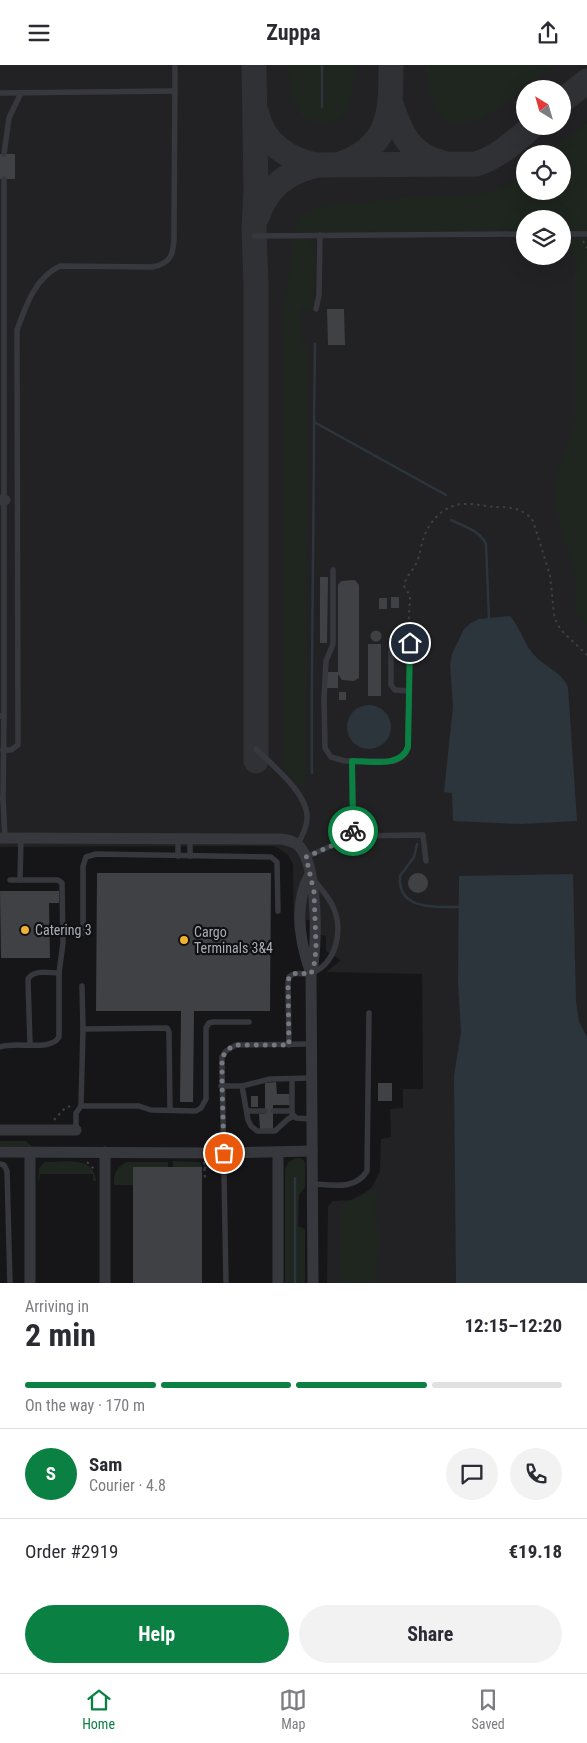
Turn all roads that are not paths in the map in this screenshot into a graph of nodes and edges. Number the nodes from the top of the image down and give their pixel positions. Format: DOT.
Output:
graph roads {
  1 [pos="175,65"];
  2 [pos="175,91"];
  3 [pos="0,93"];
  4 [pos="21,93"];
  5 [pos="4,154"];
  6 [pos="4,179"];
  7 [pos="3,220"];
  8 [pos="571,234"];
  9 [pos="587,234"];
  10 [pos="255,235"];
  11 [pos="320,235"];
  12 [pos="516,235"];
  13 [pos="2,264"];
  14 [pos="0,293"];
  15 [pos="4,302"];
  16 [pos="316,309"];
  17 [pos="2,316"];
  18 [pos="2,500"];
  19 [pos="333,570"];
  20 [pos="409,691"];
  21 [pos="2,716"];
  22 [pos="2,741"];
  23 [pos="256,749"];
  24 [pos="3,750"];
  25 [pos="352,761"];
  26 [pos="2,798"];
  27 [pos="354,836"];
  28 [pos="2,838"];
  29 [pos="21,838"];
  30 [pos="184,838"];
  31 [pos="298,845"];
  32 [pos="178,856"];
  33 [pos="190,856"];
  34 [pos="306,857"];
  35 [pos="426,861"];
  36 [pos="310,874"];
  37 [pos="10,880"];
  38 [pos="20,880"];
  39 [pos="278,911"];
  40 [pos="83,933"];
  41 [pos="59,973"];
  42 [pos="311,974"];
  43 [pos="82,986"];
  44 [pos="368,1013"];
  45 [pos="250,1021"];
  46 [pos="83,1029"];
  47 [pos="30,1044"];
  48 [pos="312,1044"];
  49 [pos="289,1045"];
  50 [pos="0,1047"];
  51 [pos="312,1078"];
  52 [pos="292,1079"];
  53 [pos="222,1085"];
  54 [pos="242,1086"];
  55 [pos="80,1106"];
  56 [pos="170,1110"];
  57 [pos="247,1111"];
  58 [pos="265,1111"];
  59 [pos="273,1111"];
  60 [pos="293,1113"];
  61 [pos="312,1119"];
  62 [pos="76,1129"];
  63 [pos="0,1130"];
  64 [pos="312,1151"];
  65 [pos="0,1152"];
  66 [pos="30,1152"];
  67 [pos="106,1152"];
  68 [pos="278,1152"];
  69 [pos="224,1159"];
  70 [pos="0,1164"];
  71 [pos="314,1183"];
  72 [pos="10,1283"];
  73 [pos="30,1283"];
  74 [pos="105,1283"];
  75 [pos="226,1283"];
  76 [pos="278,1283"];
  77 [pos="313,1283"];
  1 -- 2 [label="lane"];
  2 -- 4 [label="lane"];
  2 -- 24 [label="lane"];
  3 -- 4 [label="lane"];
  4 -- 5 [label="lane"];
  6 -- 7 [label="lane"];
  7 -- 13 [label="lane"];
  8 -- 9 [label="lane"];
  10 -- 11 [label="lane"];
  11 -- 12 [label="lane"];
  11 -- 16 [label="lane"];
  13 -- 15 [label="lane"];
  14 -- 15 [label="lane"];
  15 -- 17 [label="lane"];
  17 -- 18 [label="lane"];
  18 -- 21 [label="lane"];
  19 -- 25 [label="lane"];
  20 -- 20 [label="lane"];
  20 -- 25 [label="lane"];
  21 -- 22 [label="lane"];
  22 -- 24 [label="lane"];
  23 -- 31 [label="lane"];
  24 -- 26 [label="lane"];
  25 -- 27 [label="lane"];
  26 -- 28 [label="lane"];
  27 -- 34 [label="lane"];
  27 -- 35 [label="lane"];
  28 -- 29 [label="street"];
  29 -- 30 [label="street"];
  29 -- 38 [label="lane"];
  30 -- 31 [label="street"];
  30 -- 32 [label="lane"];
  30 -- 33 [label="lane"];
  31 -- 34 [label="street"];
  32 -- 33 [label="lane"];
  32 -- 40 [label="lane"];
  33 -- 39 [label="lane"];
  34 -- 36 [label="street"];
  36 -- 42 [label="street"];
  36 -- 42 [label="lane"];
  37 -- 38 [label="lane"];
  38 -- 41 [label="lane"];
  41 -- 47 [label="lane"];
  41 -- 47 [label="lane"];
  42 -- 48 [label="street"];
  42 -- 49 [label="lane"];
  43 -- 46 [label="lane"];
  44 -- 71 [label="lane"];
  45 -- 56 [label="lane"];
  46 -- 55 [label="lane"];
  46 -- 56 [label="lane"];
  47 -- 50 [label="lane"];
  48 -- 49 [label="lane"];
  48 -- 51 [label="street"];
  49 -- 53 [label="lane"];
  51 -- 52 [label="lane"];
  51 -- 61 [label="street"];
  52 -- 54 [label="lane"];
  52 -- 60 [label="lane"];
  53 -- 54 [label="lane"];
  53 -- 69 [label="lane"];
  54 -- 57 [label="lane"];
  55 -- 56 [label="lane"];
  55 -- 62 [label="lane"];
  57 -- 58 [label="lane"];
  57 -- 60 [label="lane"];
  59 -- 60 [label="lane"];
  60 -- 61 [label="lane"];
  61 -- 64 [label="street"];
  62 -- 63 [label="street"];
  64 -- 68 [label="street"];
  64 -- 71 [label="street"];
  65 -- 66 [label="street"];
  66 -- 67 [label="street"];
  66 -- 73 [label="street"];
  67 -- 69 [label="street"];
  67 -- 74 [label="street"];
  68 -- 69 [label="street"];
  68 -- 76 [label="street"];
  69 -- 75 [label="lane"];
  70 -- 72 [label="lane"];
  71 -- 77 [label="street"];
}
